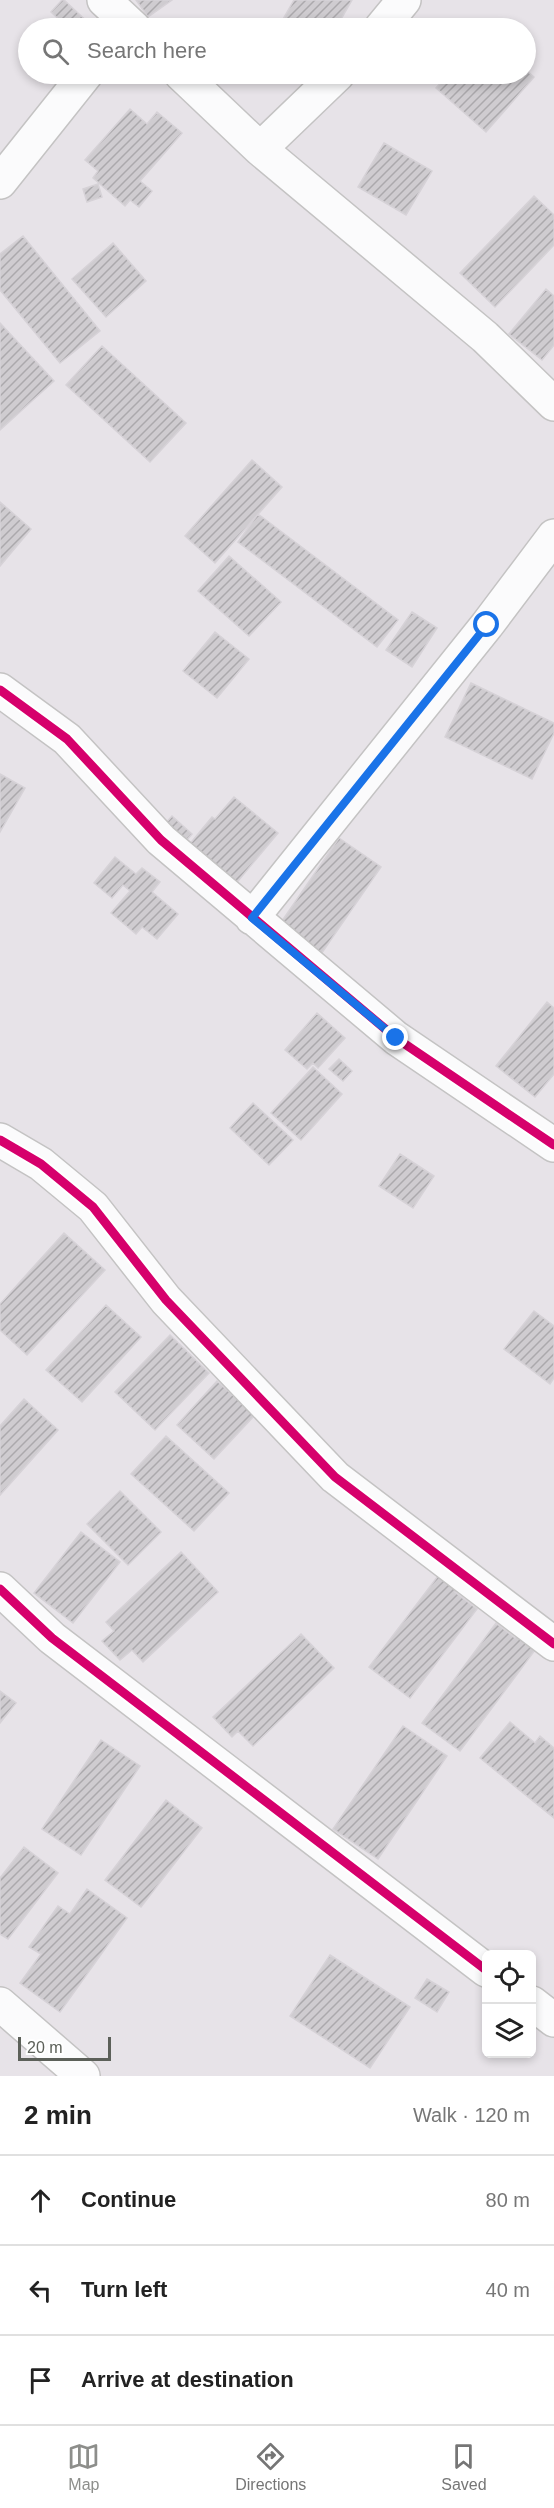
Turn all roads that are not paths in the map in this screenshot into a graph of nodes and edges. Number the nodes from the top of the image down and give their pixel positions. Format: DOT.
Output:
graph roads {
  1 [pos="404,0"];
  2 [pos="389,18"];
  3 [pos="78,84"];
  4 [pos="192,84"];
  5 [pos="328,84"];
  6 [pos="260,149"];
  7 [pos="0,182"];
  8 [pos="554,404"];
  9 [pos="554,536"];
  10 [pos="0,690"];
  11 [pos="252,918"];
  12 [pos="0,1140"];
  13 [pos="554,1145"];
  14 [pos="0,1589"];
  15 [pos="554,1644"];
  16 [pos="482,1967"];
  17 [pos="0,2004"];
  18 [pos="532,2004"];
  19 [pos="554,2020"];
  20 [pos="83,2076"];
  1 -- 2 [label="street"];
  3 -- 7 [label="street"];
  4 -- 6 [label="street"];
  5 -- 6 [label="street"];
  6 -- 8 [label="street"];
  9 -- 11 [label="street"];
  10 -- 11 [label="street"];
  11 -- 13 [label="street"];
  12 -- 15 [label="street"];
  14 -- 16 [label="street"];
  17 -- 20 [label="street"];
  18 -- 19 [label="street"];
}
